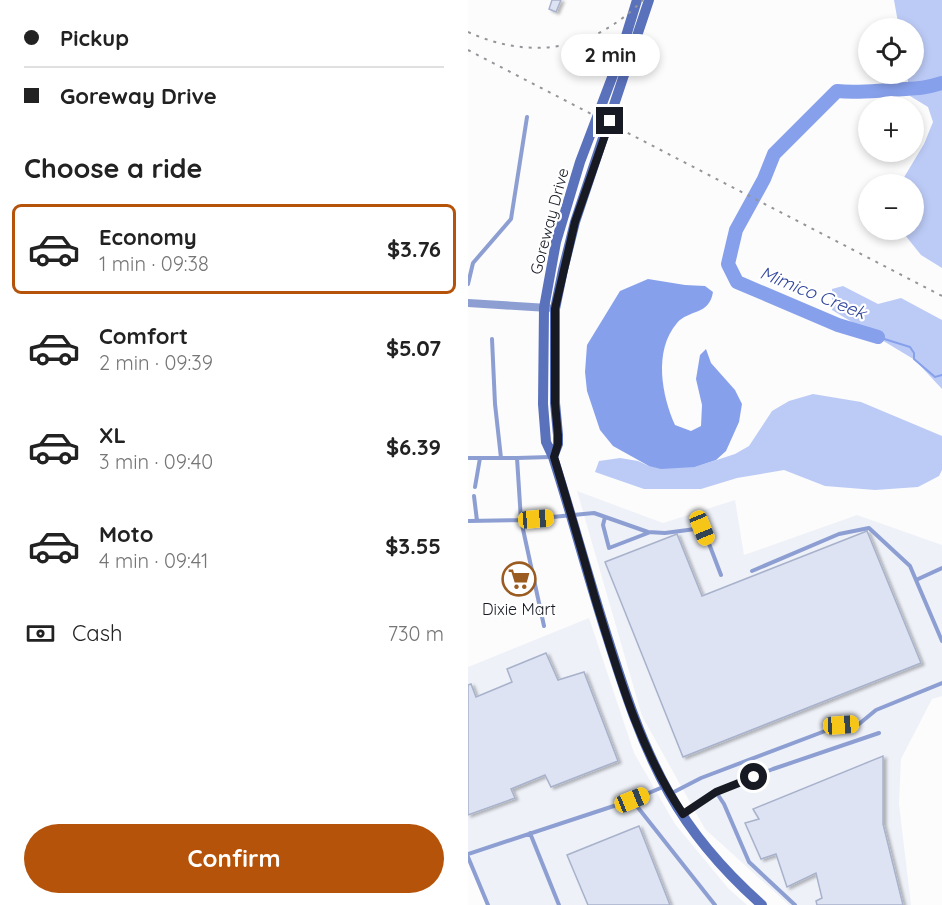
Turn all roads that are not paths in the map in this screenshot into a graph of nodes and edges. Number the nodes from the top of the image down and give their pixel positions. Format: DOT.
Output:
graph roads {
  1 [pos="637,0"];
  2 [pos="649,0"];
  3 [pos="527,117"];
  4 [pos="468,284"];
  5 [pos="468,303"];
  6 [pos="549,309"];
  7 [pos="492,339"];
  8 [pos="554,457"];
  9 [pos="468,458"];
  10 [pos="480,458"];
  11 [pos="501,458"];
  12 [pos="517,458"];
  13 [pos="475,487"];
  14 [pos="474,496"];
  15 [pos="571,516"];
  16 [pos="605,517"];
  17 [pos="520,520"];
  18 [pos="468,521"];
  19 [pos="477,521"];
  20 [pos="648,532"];
  21 [pos="942,568"];
  22 [pos="752,571"];
  23 [pos="721,576"];
  24 [pos="916,580"];
  25 [pos="544,626"];
  26 [pos="942,641"];
  27 [pos="942,683"];
  28 [pos="879,733"];
  29 [pos="668,790"];
  30 [pos="716,792"];
  31 [pos="632,800"];
  32 [pos="683,814"];
  33 [pos="530,833"];
  34 [pos="468,855"];
  35 [pos="488,905"];
  36 [pos="559,905"];
  37 [pos="715,905"];
  38 [pos="761,905"];
  39 [pos="795,905"];
  1 -- 6 [label="main road, Goreway Drive"];
  2 -- 6 [label="main road, Goreway Drive"];
  3 -- 4 [label="lane"];
  5 -- 6 [label="street"];
  6 -- 8 [label="main road, Goreway Drive"];
  7 -- 11 [label="lane"];
  8 -- 12 [label="lane"];
  8 -- 15 [label="main road, Goreway Drive"];
  9 -- 10 [label="lane"];
  10 -- 11 [label="lane"];
  10 -- 13 [label="lane"];
  11 -- 12 [label="lane"];
  12 -- 17 [label="lane"];
  14 -- 19 [label="lane"];
  15 -- 16 [label="lane"];
  15 -- 17 [label="lane"];
  15 -- 29 [label="main road, Goreway Drive"];
  16 -- 20 [label="lane"];
  16 -- 20 [label="lane"];
  17 -- 19 [label="lane"];
  17 -- 25 [label="lane"];
  18 -- 19 [label="lane"];
  20 -- 23 [label="lane"];
  21 -- 24 [label="lane"];
  22 -- 24 [label="lane"];
  24 -- 26 [label="lane"];
  27 -- 29 [label="lane"];
  28 -- 30 [label="lane"];
  29 -- 31 [label="lane"];
  29 -- 32 [label="main road, Goreway Drive"];
  30 -- 32 [label="lane"];
  30 -- 39 [label="lane"];
  31 -- 33 [label="lane"];
  31 -- 37 [label="lane"];
  32 -- 38 [label="main road, Goreway Drive"];
  33 -- 34 [label="lane"];
  33 -- 36 [label="lane"];
  34 -- 35 [label="lane"];
}
